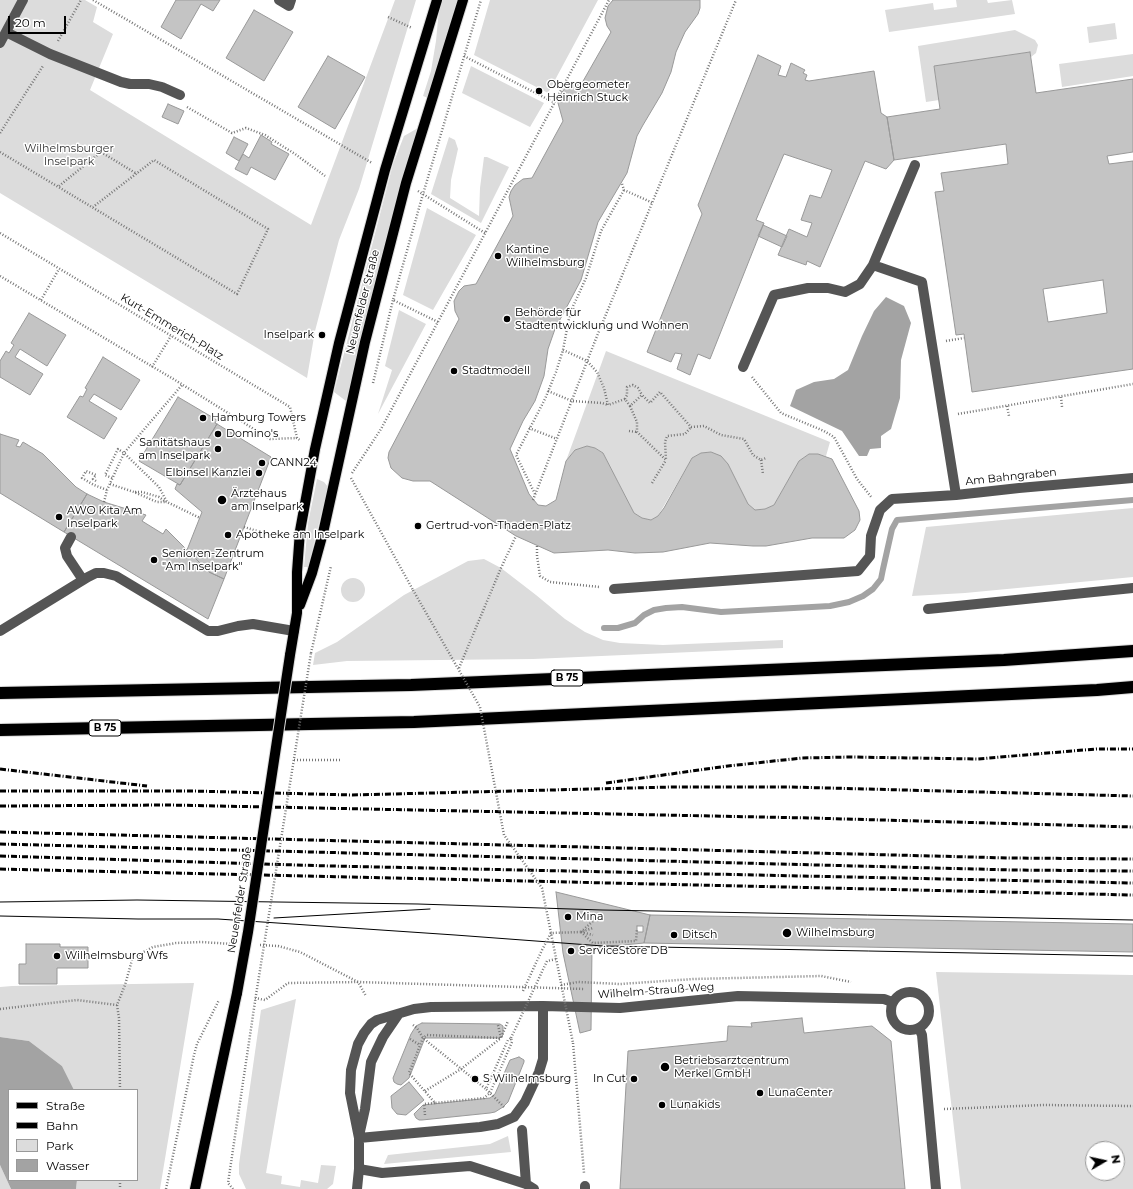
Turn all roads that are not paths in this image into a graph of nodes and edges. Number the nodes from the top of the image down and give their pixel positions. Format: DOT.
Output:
graph roads {
  1 [pos="23,0"];
  2 [pos="279,0"];
  3 [pos="291,0"];
  4 [pos="437,0"];
  5 [pos="462,0"];
  6 [pos="6,32"];
  7 [pos="0,43"];
  8 [pos="180,96"];
  9 [pos="915,165"];
  10 [pos="873,265"];
  11 [pos="743,366"];
  12 [pos="1133,478"];
  13 [pos="956,495"];
  14 [pos="71,537"];
  15 [pos="83,580"];
  16 [pos="1133,588"];
  17 [pos="614,589"];
  18 [pos="928,609"];
  19 [pos="297,613"];
  20 [pos="4,629"];
  21 [pos="294,631"];
  22 [pos="1133,651"];
  23 [pos="1133,687"];
  24 [pos="0,693"];
  25 [pos="0,730"];
  26 [pos="892,1002"];
  27 [pos="543,1006"];
  28 [pos="398,1015"];
  29 [pos="919,1028"];
  30 [pos="522,1130"];
  31 [pos="359,1138"];
  32 [pos="359,1169"];
  33 [pos="530,1187"];
  34 [pos="195,1189"];
  35 [pos="357,1189"];
  36 [pos="936,1189"];
  1 -- 6 [label="street"];
  2 -- 3 [label="street"];
  4 -- 19 [label="main road, Neuenfelder Straße"];
  5 -- 19 [label="main road, Neuenfelder Straße"];
  6 -- 7 [label="street"];
  6 -- 8 [label="street"];
  9 -- 10 [label="street"];
  10 -- 11 [label="street"];
  10 -- 13 [label="street"];
  12 -- 13 [label="street, Am Bahngraben"];
  13 -- 17 [label="street, Am Bahngraben"];
  14 -- 15 [label="street"];
  15 -- 20 [label="street"];
  15 -- 21 [label="street"];
  16 -- 18 [label="street"];
  19 -- 21 [label="main road, Neuenfelder Straße"];
  21 -- 34 [label="main road, Neuenfelder Straße, bridge"];
  22 -- 24 [label="highway, B 75"];
  23 -- 25 [label="highway, B 75"];
  26 -- 27 [label="street, Wilhelm-Strauß-Weg"];
  26 -- 29 [label="street"];
  26 -- 29 [label="street"];
  27 -- 28 [label="street, Wilhelm-Strauß-Weg"];
  27 -- 31 [label="street"];
  28 -- 31 [label="street, Wilhelm-Strauß-Weg"];
  28 -- 31 [label="street, Wilhelm-Strauß-Weg"];
  29 -- 36 [label="street"];
  30 -- 33 [label="street"];
  31 -- 32 [label="street, Wilhelm-Strauß-Weg"];
  32 -- 33 [label="street"];
  32 -- 35 [label="street, Wilhelm-Strauß-Weg"];
}
